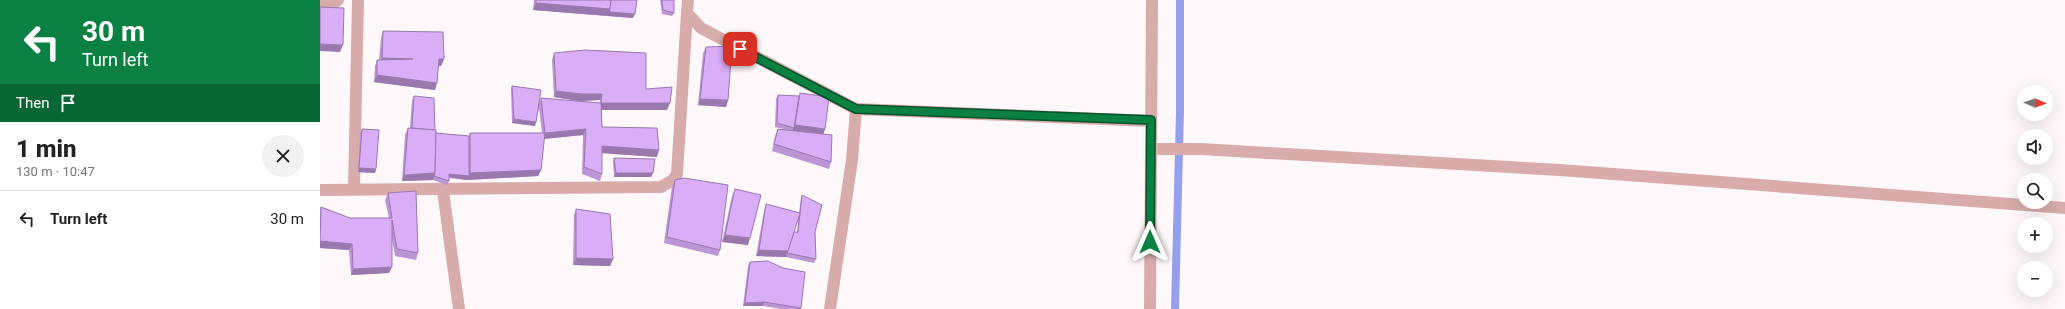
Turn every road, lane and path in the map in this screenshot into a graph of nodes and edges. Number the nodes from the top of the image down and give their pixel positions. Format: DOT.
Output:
graph roads {
  1 [pos="338,0"];
  2 [pos="358,0"];
  3 [pos="688,0"];
  4 [pos="1152,0"];
  5 [pos="320,6"];
  6 [pos="687,13"];
  7 [pos="856,109"];
  8 [pos="1151,120"];
  9 [pos="1151,149"];
  10 [pos="354,189"];
  11 [pos="320,190"];
  12 [pos="443,191"];
  13 [pos="2065,208"];
  14 [pos="459,309"];
  15 [pos="830,309"];
  16 [pos="1150,309"];
  1 -- 5 [label="street"];
  2 -- 10 [label="street"];
  3 -- 6 [label="street"];
  4 -- 8 [label="street"];
  6 -- 7 [label="street"];
  6 -- 12 [label="street"];
  7 -- 8 [label="street"];
  7 -- 15 [label="street"];
  8 -- 9 [label="street"];
  9 -- 13 [label="street"];
  9 -- 16 [label="street"];
  10 -- 11 [label="street"];
  10 -- 12 [label="street"];
  12 -- 14 [label="street"];
}
